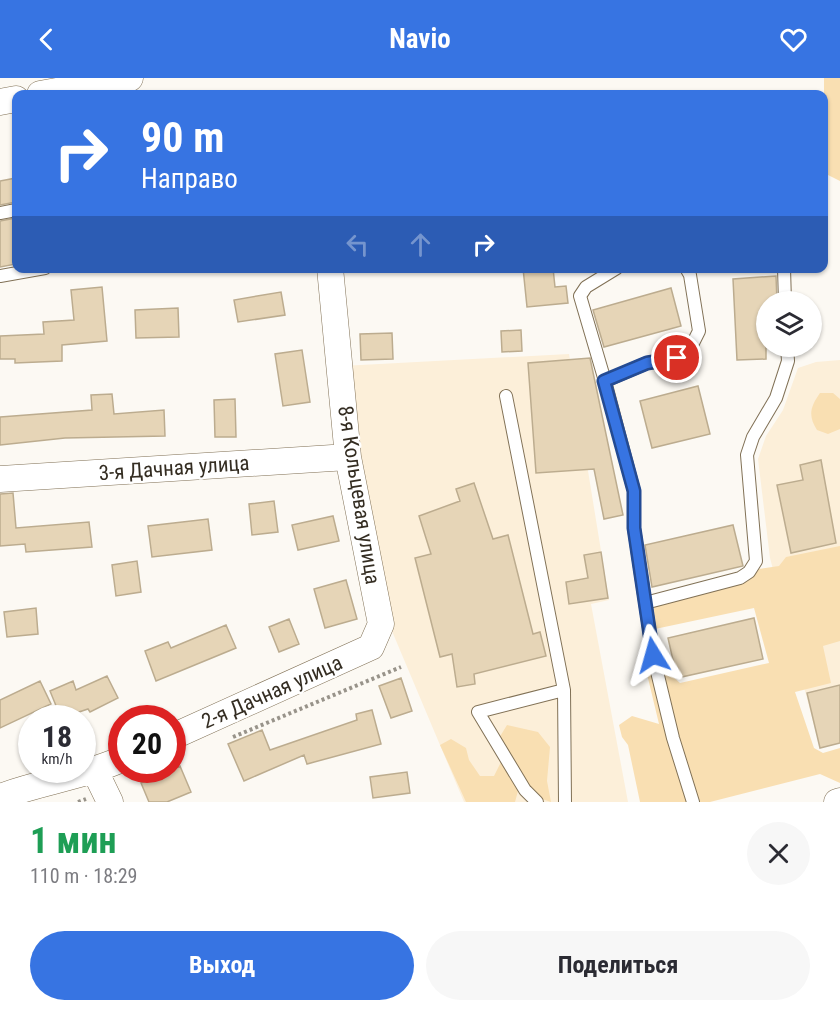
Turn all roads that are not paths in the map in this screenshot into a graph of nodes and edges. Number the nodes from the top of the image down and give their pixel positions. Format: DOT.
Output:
graph roads {
  1 [pos="130,78"];
  2 [pos="62,90"];
  3 [pos="17,273"];
  4 [pos="330,273"];
  5 [pos="609,273"];
  6 [pos="689,273"];
  7 [pos="784,273"];
  8 [pos="0,276"];
  9 [pos="785,291"];
  10 [pos="788,357"];
  11 [pos="604,381"];
  12 [pos="506,396"];
  13 [pos="348,457"];
  14 [pos="0,479"];
  15 [pos="645,603"];
  16 [pos="371,647"];
  17 [pos="564,690"];
  18 [pos="186,731"];
  19 [pos="96,773"];
  20 [pos="42,783"];
  21 [pos="0,797"];
  22 [pos="110,802"];
  23 [pos="537,802"];
  24 [pos="565,802"];
  25 [pos="693,802"];
  1 -- 2 [label="street"];
  3 -- 8 [label="lane"];
  4 -- 13 [label="street, 8-я Кольцевая улица"];
  5 -- 11 [label="lane"];
  6 -- 11 [label="lane"];
  7 -- 9 [label="lane"];
  10 -- 15 [label="lane"];
  11 -- 15 [label="lane"];
  12 -- 17 [label="lane"];
  13 -- 14 [label="street, 3-я Дачная улица"];
  13 -- 16 [label="street, 8-я Кольцевая улица"];
  15 -- 25 [label="lane"];
  16 -- 18 [label="street, 2-я Дачная улица"];
  17 -- 23 [label="lane"];
  17 -- 24 [label="lane"];
  19 -- 22 [label="street"];
  20 -- 21 [label="street"];
}
